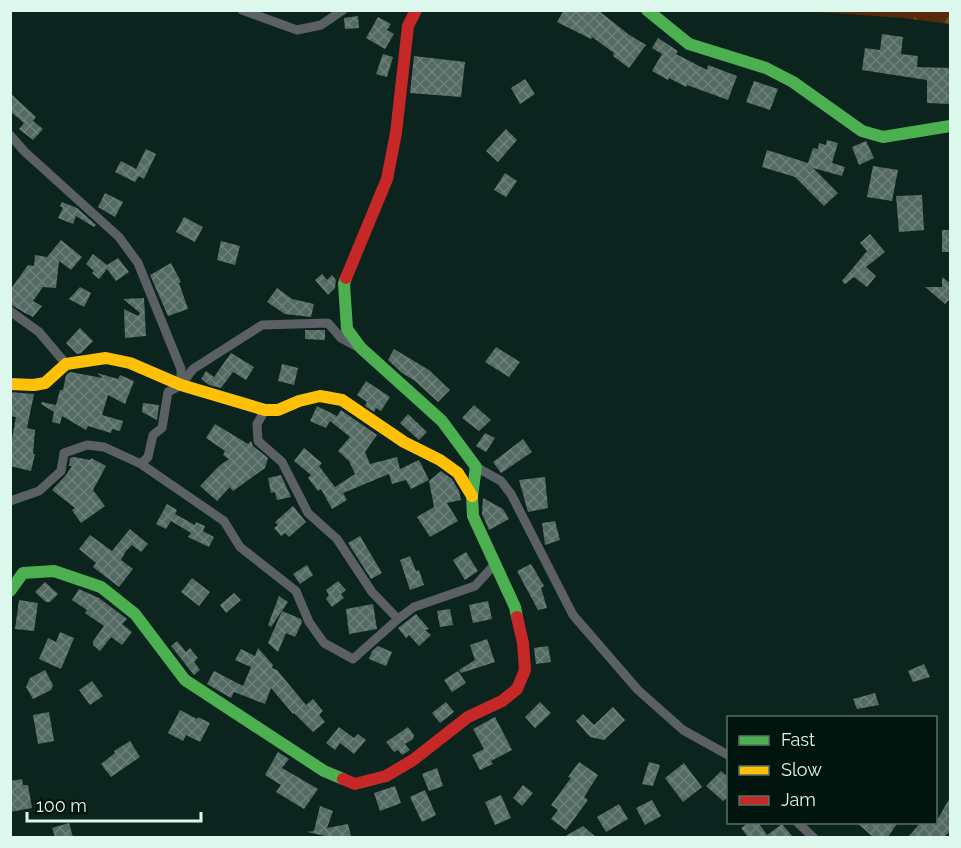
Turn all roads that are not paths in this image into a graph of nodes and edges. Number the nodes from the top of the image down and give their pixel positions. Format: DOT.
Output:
graph roads {
  1 [pos="242,10"];
  2 [pos="343,10"];
  3 [pos="416,10"];
  4 [pos="646,10"];
  5 [pos="951,126"];
  6 [pos="10,135"];
  7 [pos="10,311"];
  8 [pos="361,348"];
  9 [pos="66,364"];
  10 [pos="10,384"];
  11 [pos="181,385"];
  12 [pos="265,410"];
  13 [pos="141,464"];
  14 [pos="476,468"];
  15 [pos="472,496"];
  16 [pos="10,501"];
  17 [pos="495,564"];
  18 [pos="10,591"];
  19 [pos="398,619"];
  20 [pos="727,754"];
  21 [pos="799,824"];
  22 [pos="814,837"];
  1 -- 2 [label="street"];
  3 -- 8 [label="main road"];
  4 -- 5 [label="main road"];
  6 -- 11 [label="street"];
  7 -- 9 [label="street"];
  8 -- 11 [label="street"];
  8 -- 14 [label="main road"];
  9 -- 10 [label="main road"];
  9 -- 11 [label="main road"];
  11 -- 12 [label="main road"];
  11 -- 13 [label="street"];
  12 -- 15 [label="main road"];
  12 -- 19 [label="street"];
  13 -- 16 [label="street"];
  13 -- 19 [label="street"];
  14 -- 15 [label="main road"];
  14 -- 20 [label="street"];
  15 -- 17 [label="main road"];
  17 -- 18 [label="main road"];
  17 -- 19 [label="street"];
  21 -- 22 [label="street"];
}
